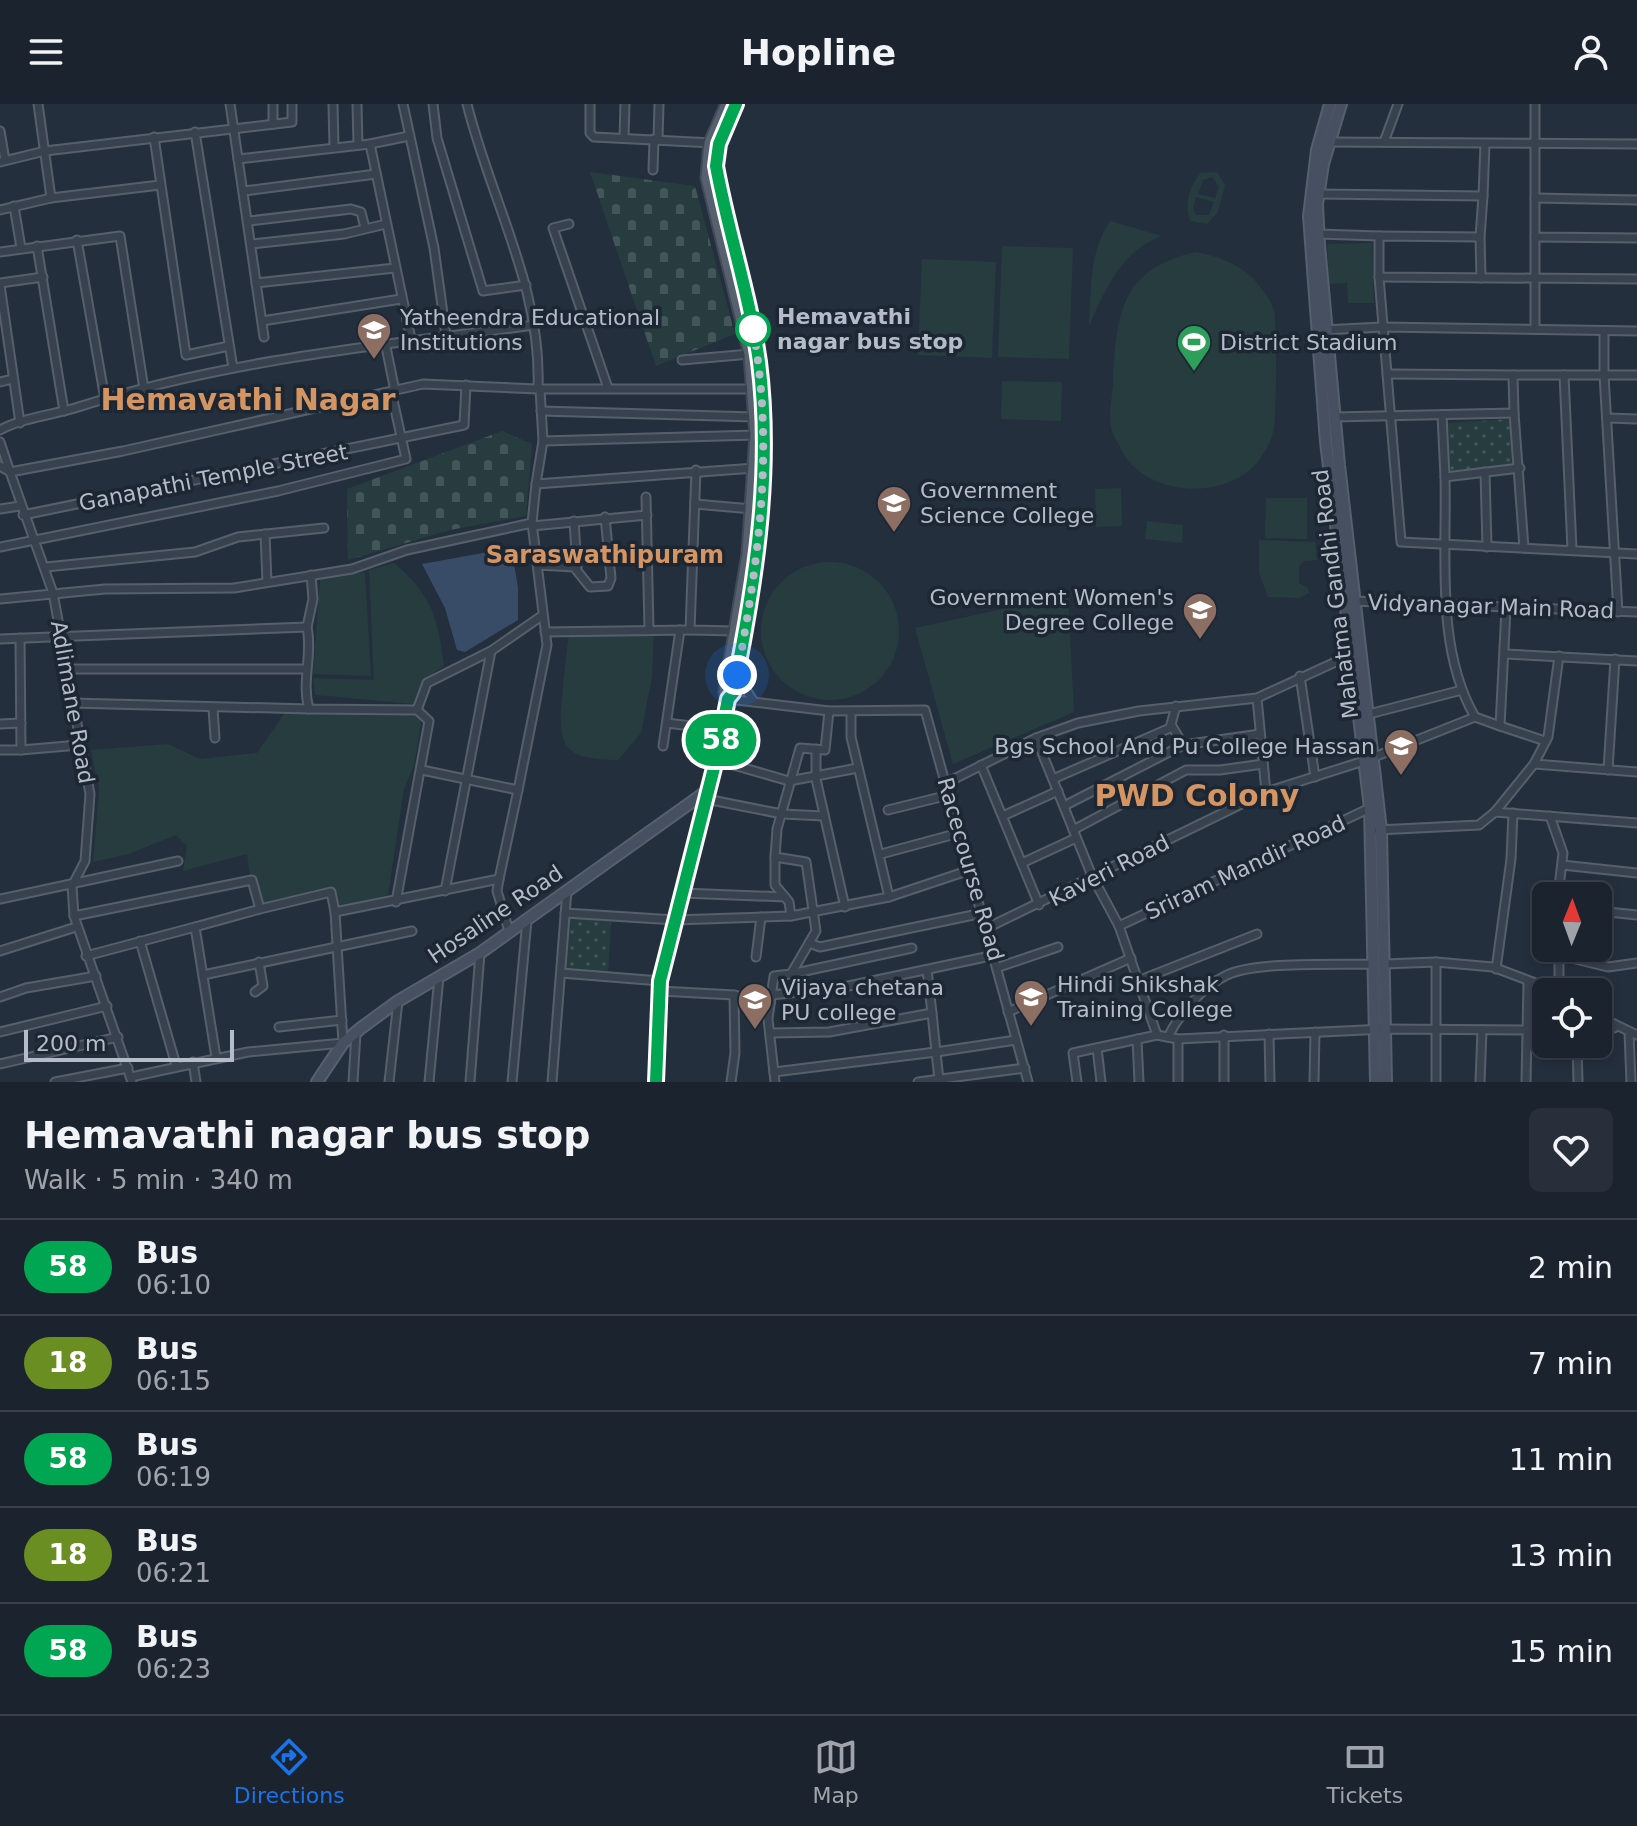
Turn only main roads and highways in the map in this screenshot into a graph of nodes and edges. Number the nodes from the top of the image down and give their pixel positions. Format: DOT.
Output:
graph roads {
  1 [pos="727,104"];
  2 [pos="736,104"];
  3 [pos="715,143"];
  4 [pos="740,631"];
  5 [pos="728,699"];
  6 [pos="656,1082"];
  1 -- 3 [label="main road"];
  2 -- 3 [label="main road"];
  3 -- 4 [label="main road"];
  3 -- 4 [label="main road"];
  4 -- 5 [label="main road"];
  4 -- 5 [label="main road"];
  5 -- 6 [label="main road"];
}
